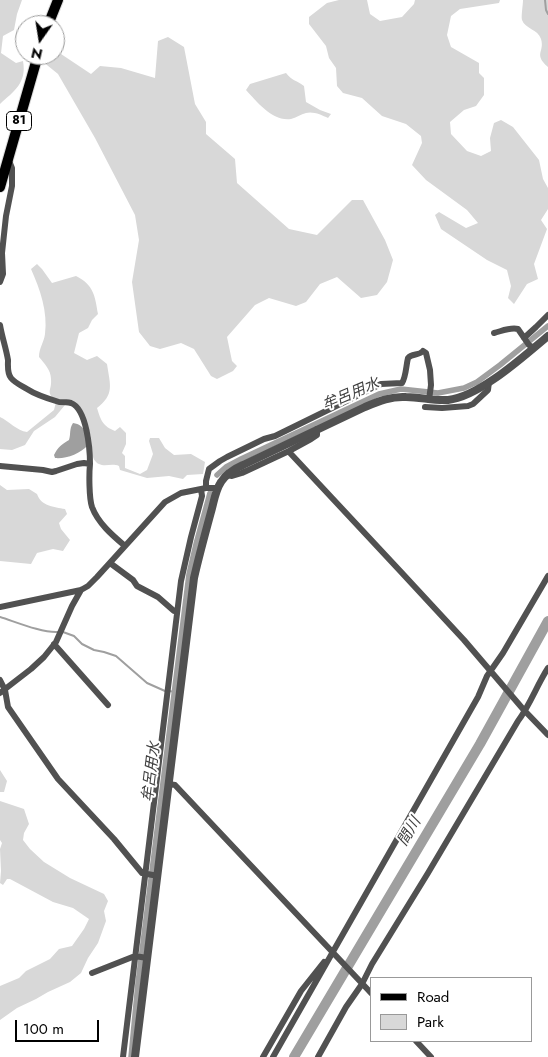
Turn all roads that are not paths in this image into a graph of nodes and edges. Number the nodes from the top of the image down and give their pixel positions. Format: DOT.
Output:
graph roads {
  1 [pos="58,0"];
  2 [pos="52,15"];
  3 [pos="35,65"];
  4 [pos="7,160"];
  5 [pos="0,187"];
  6 [pos="0,282"];
  7 [pos="548,314"];
  8 [pos="0,326"];
  9 [pos="494,333"];
  10 [pos="548,336"];
  11 [pos="528,343"];
  12 [pos="394,390"];
  13 [pos="428,401"];
  14 [pos="317,430"];
  15 [pos="267,445"];
  16 [pos="289,451"];
  17 [pos="90,464"];
  18 [pos="0,466"];
  19 [pos="227,475"];
  20 [pos="218,488"];
  21 [pos="204,489"];
  22 [pos="125,546"];
  23 [pos="110,563"];
  24 [pos="548,576"];
  25 [pos="81,590"];
  26 [pos="0,607"];
  27 [pos="177,612"];
  28 [pos="54,644"];
  29 [pos="548,668"];
  30 [pos="491,672"];
  31 [pos="0,680"];
  32 [pos="2,692"];
  33 [pos="172,695"];
  34 [pos="108,704"];
  35 [pos="524,710"];
  36 [pos="548,735"];
  37 [pos="169,784"];
  38 [pos="146,874"];
  39 [pos="156,876"];
  40 [pos="333,953"];
  41 [pos="136,956"];
  42 [pos="146,958"];
  43 [pos="327,961"];
  44 [pos="92,972"];
  45 [pos="361,983"];
  46 [pos="370,992"];
  47 [pos="417,1042"];
  48 [pos="123,1057"];
  49 [pos="136,1057"];
  50 [pos="263,1057"];
  51 [pos="273,1057"];
  52 [pos="318,1057"];
  53 [pos="431,1057"];
  1 -- 2 [label="main road"];
  3 -- 4 [label="main road, 81"];
  4 -- 5 [label="main road, 81"];
  4 -- 6 [label="street"];
  7 -- 11 [label="street"];
  8 -- 17 [label="street"];
  9 -- 11 [label="street"];
  10 -- 11 [label="street"];
  11 -- 13 [label="street"];
  12 -- 13 [label="street"];
  12 -- 13 [label="street"];
  12 -- 14 [label="street"];
  12 -- 15 [label="street"];
  14 -- 15 [label="street"];
  14 -- 16 [label="street"];
  15 -- 19 [label="street"];
  15 -- 21 [label="street"];
  16 -- 19 [label="street"];
  16 -- 30 [label="street"];
  17 -- 18 [label="street"];
  17 -- 22 [label="street"];
  19 -- 20 [label="street"];
  20 -- 21 [label="street"];
  20 -- 33 [label="street"];
  21 -- 22 [label="street"];
  21 -- 27 [label="street"];
  22 -- 23 [label="street"];
  23 -- 25 [label="street"];
  23 -- 27 [label="street"];
  24 -- 30 [label="street"];
  25 -- 26 [label="street"];
  25 -- 28 [label="street"];
  27 -- 33 [label="street"];
  28 -- 32 [label="street"];
  28 -- 34 [label="street"];
  29 -- 35 [label="street"];
  30 -- 35 [label="street"];
  30 -- 40 [label="street"];
  31 -- 32 [label="street"];
  32 -- 38 [label="street"];
  33 -- 37 [label="street"];
  33 -- 38 [label="street"];
  35 -- 36 [label="street"];
  35 -- 45 [label="street"];
  37 -- 39 [label="street"];
  37 -- 40 [label="street"];
  38 -- 39 [label="street"];
  38 -- 41 [label="street"];
  39 -- 42 [label="street"];
  40 -- 43 [label="street"];
  40 -- 45 [label="street"];
  41 -- 42 [label="street"];
  41 -- 44 [label="street"];
  41 -- 48 [label="street"];
  42 -- 49 [label="street"];
  43 -- 50 [label="street"];
  43 -- 51 [label="street"];
  45 -- 46 [label="street"];
  45 -- 52 [label="street"];
  47 -- 53 [label="street"];
}
